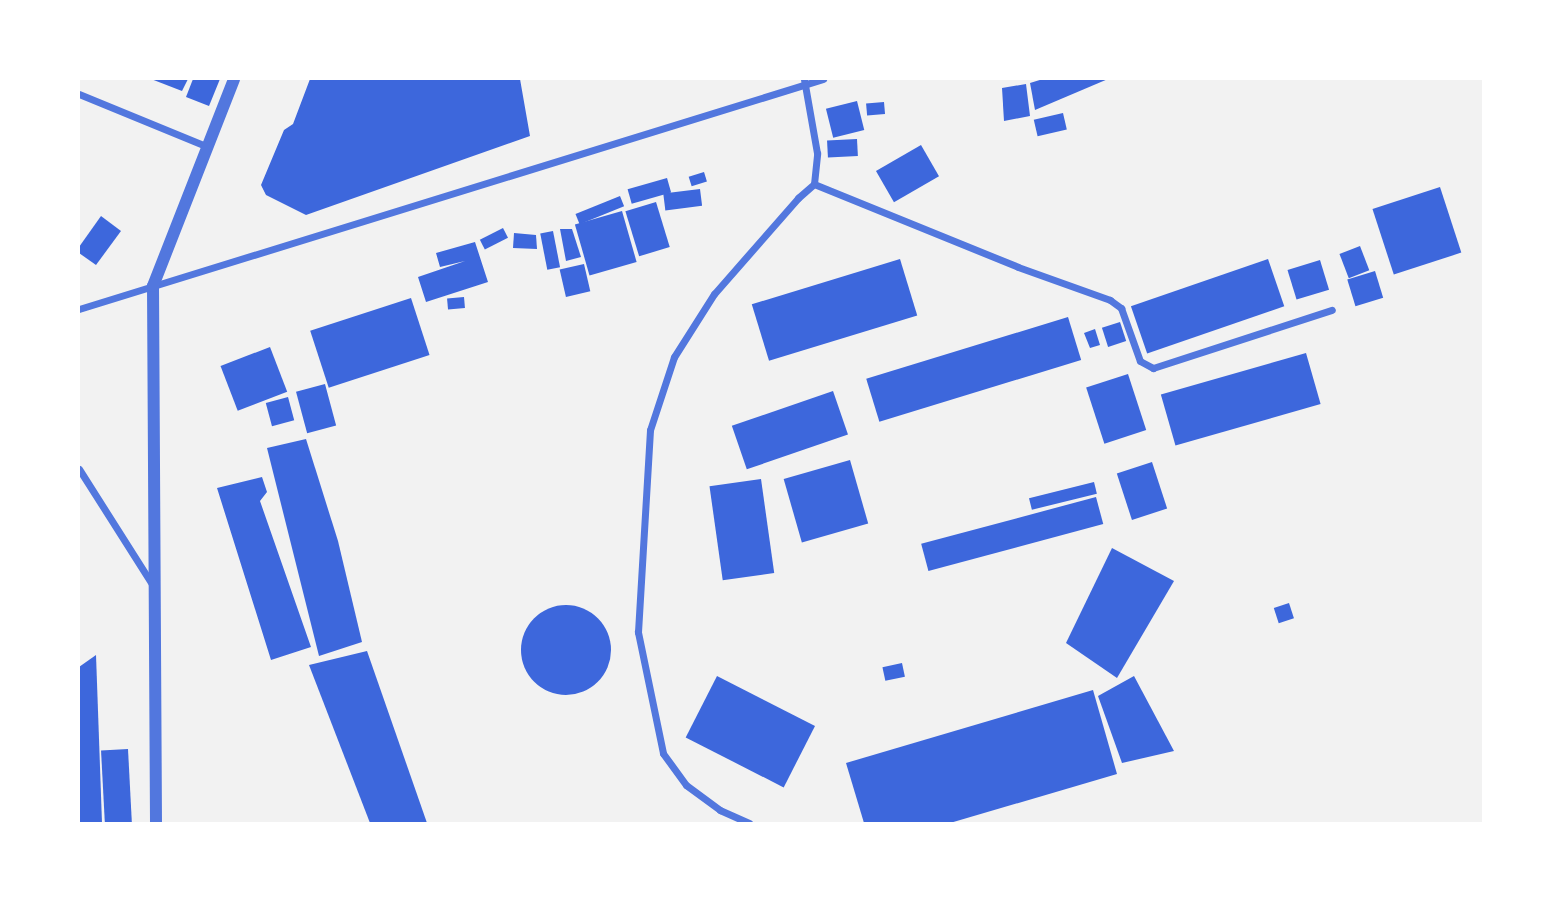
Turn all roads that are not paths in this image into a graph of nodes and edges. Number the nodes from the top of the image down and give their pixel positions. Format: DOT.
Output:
graph roads {
  1 [pos="234,79"];
  2 [pos="823,79"];
  3 [pos="804,82"];
  4 [pos="79,94"];
  5 [pos="208,147"];
  6 [pos="814,184"];
  7 [pos="153,286"];
  8 [pos="79,309"];
  9 [pos="1332,310"];
  10 [pos="79,469"];
  11 [pos="155,588"];
  12 [pos="156,823"];
  13 [pos="749,823"];
  1 -- 5 [label="street"];
  2 -- 3 [label="street"];
  3 -- 6 [label="street"];
  3 -- 7 [label="street"];
  4 -- 5 [label="street"];
  5 -- 7 [label="street"];
  6 -- 9 [label="street"];
  6 -- 13 [label="street"];
  7 -- 8 [label="street"];
  7 -- 11 [label="street"];
  10 -- 11 [label="street"];
  11 -- 12 [label="street"];
}
